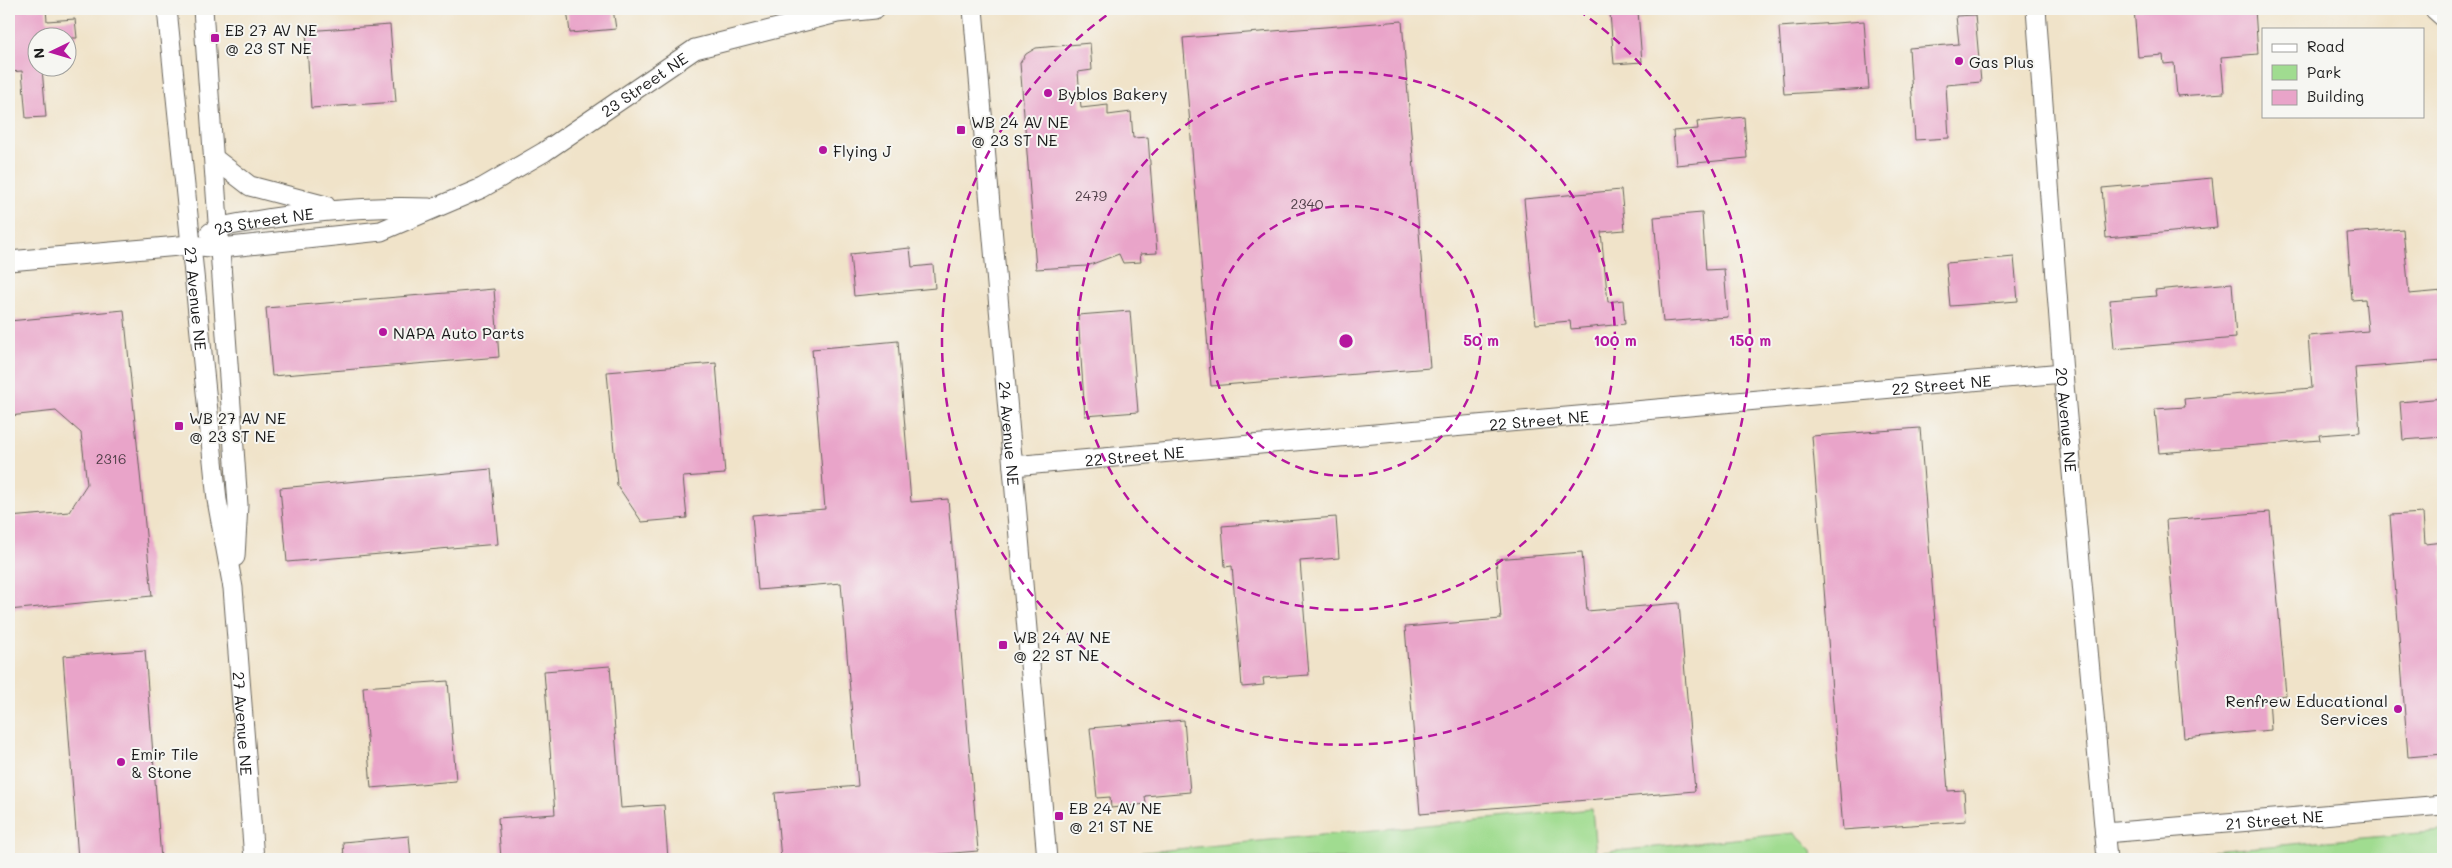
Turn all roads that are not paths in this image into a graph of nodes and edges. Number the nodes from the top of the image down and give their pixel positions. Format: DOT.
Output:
graph roads {
  1 [pos="167,9"];
  2 [pos="204,9"];
  3 [pos="875,9"];
  4 [pos="973,9"];
  5 [pos="2036,9"];
  6 [pos="2434,9"];
  7 [pos="2443,17"];
  8 [pos="215,159"];
  9 [pos="433,208"];
  10 [pos="339,210"];
  11 [pos="220,227"];
  12 [pos="190,244"];
  13 [pos="221,248"];
  14 [pos="9,262"];
  15 [pos="2063,373"];
  16 [pos="1013,466"];
  17 [pos="233,588"];
  18 [pos="2443,806"];
  19 [pos="2104,833"];
  20 [pos="254,859"];
  21 [pos="1047,859"];
  22 [pos="2107,859"];
  1 -- 12 [label="street, 27 Avenue NE"];
  2 -- 8 [label="street, 27 Avenue NE"];
  3 -- 9 [label="street, 23 Street NE"];
  4 -- 16 [label="street, 24 Avenue NE"];
  5 -- 15 [label="street, 20 Avenue NE"];
  6 -- 7 [label="street"];
  8 -- 10 [label="street"];
  8 -- 11 [label="street, 27 Avenue NE"];
  9 -- 10 [label="street, 23 Street NE"];
  9 -- 13 [label="street, 23 Street NE"];
  10 -- 11 [label="street, 23 Street NE"];
  11 -- 12 [label="street, 23 Street NE"];
  11 -- 13 [label="street, 27 Avenue NE"];
  12 -- 13 [label="street, 23 Street NE"];
  12 -- 14 [label="street, 23 Street NE"];
  12 -- 17 [label="street, 27 Avenue NE"];
  13 -- 17 [label="street, 27 Avenue NE"];
  15 -- 16 [label="street, 22 Street NE"];
  15 -- 19 [label="street, 20 Avenue NE"];
  16 -- 21 [label="street, 24 Avenue NE"];
  17 -- 20 [label="street, 27 Avenue NE"];
  18 -- 19 [label="street, 21 Street NE"];
  19 -- 22 [label="street, 20 Avenue NE"];
}
